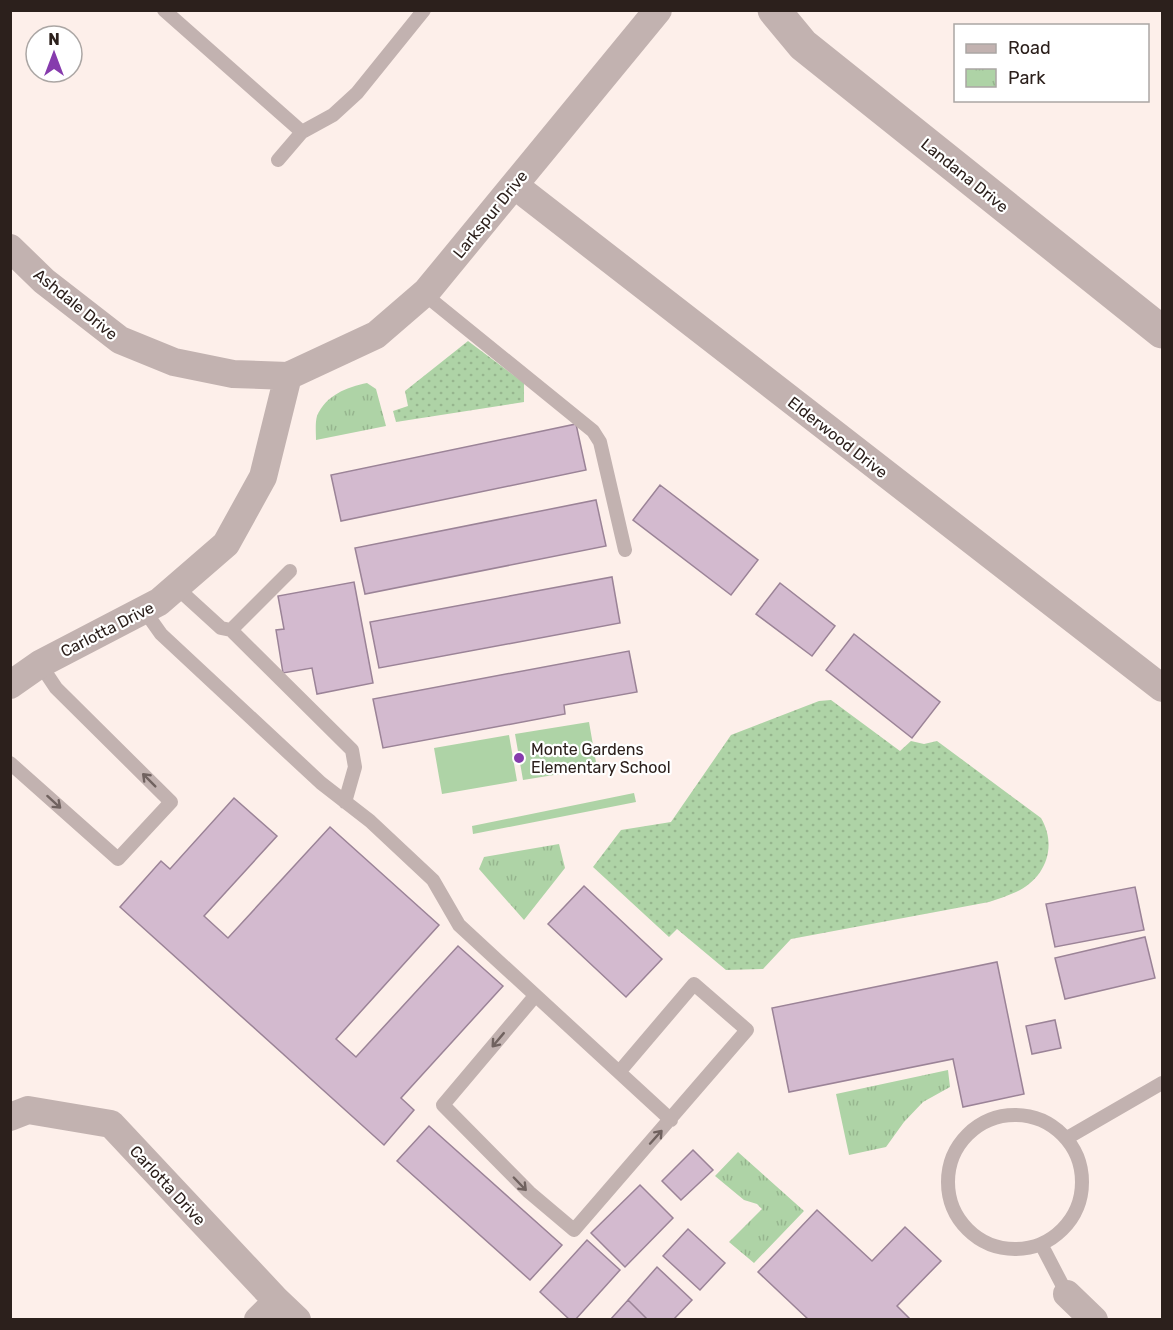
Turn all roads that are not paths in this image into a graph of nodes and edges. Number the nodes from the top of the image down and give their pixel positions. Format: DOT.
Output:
graph roads {
  1 [pos="164,10"];
  2 [pos="424,10"];
  3 [pos="658,10"];
  4 [pos="774,10"];
  5 [pos="302,132"];
  6 [pos="278,160"];
  7 [pos="514,185"];
  8 [pos="10,248"];
  9 [pos="424,294"];
  10 [pos="1162,332"];
  11 [pos="288,376"];
  12 [pos="625,550"];
  13 [pos="290,570"];
  14 [pos="176,587"];
  15 [pos="144,610"];
  16 [pos="231,630"];
  17 [pos="40,664"];
  18 [pos="10,685"];
  19 [pos="1162,688"];
  20 [pos="10,763"];
  21 [pos="345,801"];
  22 [pos="535,996"];
  23 [pos="620,1071"];
  24 [pos="1162,1083"];
  25 [pos="10,1117"];
  26 [pos="671,1120"];
  27 [pos="1066,1138"];
  28 [pos="1041,1244"];
  29 [pos="1067,1294"];
  30 [pos="267,1310"];
  31 [pos="297,1320"];
  32 [pos="1094,1320"];
  1 -- 5 [label="lane"];
  2 -- 5 [label="lane"];
  3 -- 7 [label="street, Larkspur Drive"];
  4 -- 10 [label="street, Landana Drive"];
  5 -- 6 [label="lane"];
  7 -- 9 [label="street, Larkspur Drive"];
  7 -- 19 [label="street, Elderwood Drive"];
  8 -- 11 [label="street, Ashdale Drive"];
  9 -- 11 [label="street, Larkspur Drive"];
  9 -- 12 [label="lane"];
  11 -- 14 [label="street, Carlotta Drive"];
  13 -- 16 [label="lane"];
  14 -- 15 [label="street, Carlotta Drive"];
  14 -- 16 [label="lane"];
  15 -- 17 [label="street, Carlotta Drive"];
  15 -- 21 [label="lane"];
  16 -- 21 [label="lane"];
  17 -- 18 [label="street, Carlotta Drive"];
  20 -- 17 [label="lane, one-way"];
  21 -- 22 [label="lane"];
  22 -- 23 [label="lane"];
  22 -- 26 [label="lane, one-way"];
  23 -- 26 [label="lane"];
  23 -- 26 [label="lane"];
  24 -- 27 [label="lane"];
  25 -- 30 [label="street, Carlotta Drive"];
  27 -- 28 [label="lane"];
  27 -- 28 [label="lane"];
  28 -- 29 [label="lane"];
  29 -- 32 [label="street"];
  30 -- 31 [label="street, Carlotta Drive"];
}
